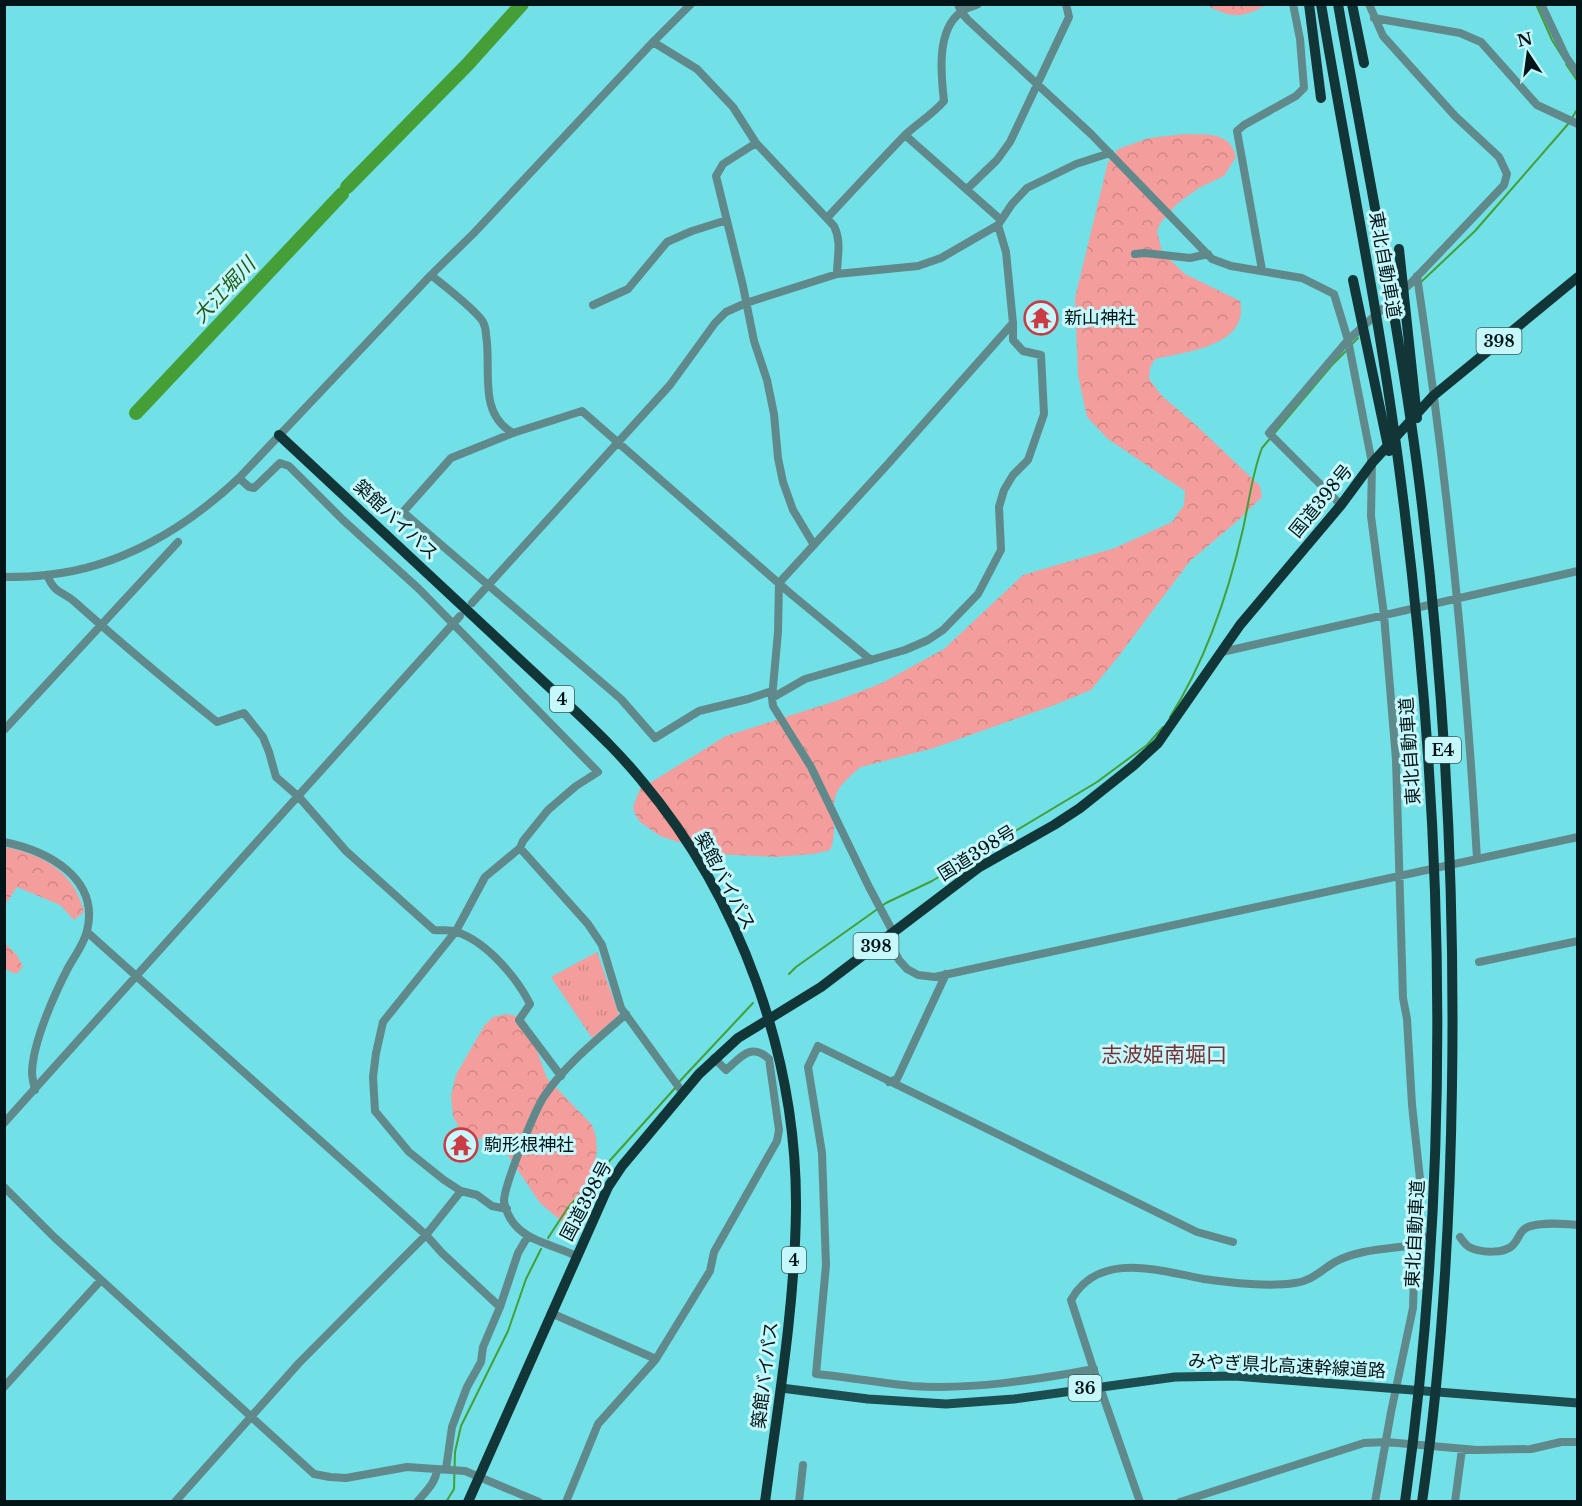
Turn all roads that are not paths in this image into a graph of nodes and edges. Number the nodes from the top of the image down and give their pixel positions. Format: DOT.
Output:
graph roads {
  1 [pos="691,4"];
  2 [pos="978,4"];
  3 [pos="1066,4"];
  4 [pos="1321,4"];
  5 [pos="1338,4"];
  6 [pos="1352,4"];
  7 [pos="1369,4"];
  8 [pos="1541,4"];
  9 [pos="1299,7"];
  10 [pos="959,8"];
  11 [pos="1374,18"];
  12 [pos="652,42"];
  13 [pos="1364,63"];
  14 [pos="1578,74"];
  15 [pos="1038,84"];
  16 [pos="1320,98"];
  17 [pos="1577,122"];
  18 [pos="905,135"];
  19 [pos="756,143"];
  20 [pos="1110,153"];
  21 [pos="968,189"];
  22 [pos="827,218"];
  23 [pos="727,220"];
  24 [pos="1000,222"];
  25 [pos="1399,249"];
  26 [pos="1135,254"];
  27 [pos="1208,254"];
  28 [pos="1262,270"];
  29 [pos="837,274"];
  30 [pos="431,275"];
  31 [pos="1417,276"];
  32 [pos="1578,277"];
  33 [pos="1353,280"];
  34 [pos="746,303"];
  35 [pos="592,305"];
  36 [pos="1013,323"];
  37 [pos="1349,341"];
  38 [pos="1433,396"];
  39 [pos="513,433"];
  40 [pos="279,435"];
  41 [pos="616,442"];
  42 [pos="1375,461"];
  43 [pos="239,478"];
  44 [pos="1422,504"];
  45 [pos="1341,506"];
  46 [pos="1407,527"];
  47 [pos="178,542"];
  48 [pos="814,545"];
  49 [pos="1578,571"];
  50 [pos="47,575"];
  51 [pos="4,578"];
  52 [pos="779,583"];
  53 [pos="487,585"];
  54 [pos="1454,599"];
  55 [pos="472,603"];
  56 [pos="1388,614"];
  57 [pos="459,616"];
  58 [pos="99,625"];
  59 [pos="452,625"];
  60 [pos="1222,652"];
  61 [pos="871,660"];
  62 [pos="772,694"];
  63 [pos="4,730"];
  64 [pos="299,796"];
  65 [pos="1578,837"];
  66 [pos="4,842"];
  67 [pos="520,848"];
  68 [pos="1474,860"];
  69 [pos="1402,875"];
  70 [pos="456,931"];
  71 [pos="87,932"];
  72 [pos="893,932"];
  73 [pos="1578,941"];
  74 [pos="1479,962"];
  75 [pos="946,974"];
  76 [pos="137,976"];
  77 [pos="626,1014"];
  78 [pos="768,1020"];
  79 [pos="714,1058"];
  80 [pos="561,1076"];
  81 [pos="889,1082"];
  82 [pos="35,1090"];
  83 [pos="680,1090"];
  84 [pos="4,1123"];
  85 [pos="4,1187"];
  86 [pos="461,1191"];
  87 [pos="507,1209"];
  88 [pos="1578,1225"];
  89 [pos="1414,1234"];
  90 [pos="426,1236"];
  91 [pos="528,1236"];
  92 [pos="1423,1236"];
  93 [pos="1460,1237"];
  94 [pos="1233,1242"];
  95 [pos="1415,1245"];
  96 [pos="576,1256"];
  97 [pos="101,1280"];
  98 [pos="500,1307"];
  99 [pos="551,1313"];
  100 [pos="656,1359"];
  101 [pos="1094,1369"];
  102 [pos="1098,1380"];
  103 [pos="4,1387"];
  104 [pos="781,1388"];
  105 [pos="1102,1393"];
  106 [pos="1578,1403"];
  107 [pos="251,1417"];
  108 [pos="1386,1442"];
  109 [pos="1578,1442"];
  110 [pos="1462,1449"];
  111 [pos="803,1465"];
  112 [pos="444,1469"];
  113 [pos="479,1477"];
  114 [pos="175,1502"];
  115 [pos="417,1502"];
  116 [pos="468,1502"];
  117 [pos="538,1502"];
  118 [pos="566,1502"];
  119 [pos="765,1502"];
  120 [pos="799,1502"];
  121 [pos="1140,1502"];
  122 [pos="1180,1502"];
  123 [pos="1375,1502"];
  124 [pos="1405,1502"];
  125 [pos="1422,1502"];
  126 [pos="1455,1502"];
  1 -- 12 [label="street"];
  2 -- 10 [label="street"];
  3 -- 15 [label="street"];
  4 -- 9 [label="street"];
  4 -- 46 [label="highway, 東北自動車道 / E4"];
  5 -- 44 [label="highway, 東北自動車道 / E4"];
  6 -- 13 [label="highway"];
  7 -- 11 [label="street"];
  8 -- 14 [label="street"];
  9 -- 16 [label="highway"];
  9 -- 28 [label="street"];
  10 -- 15 [label="street"];
  10 -- 18 [label="street"];
  11 -- 17 [label="street"];
  11 -- 31 [label="street"];
  12 -- 19 [label="street"];
  12 -- 30 [label="street"];
  15 -- 20 [label="street"];
  15 -- 21 [label="street"];
  18 -- 21 [label="street"];
  18 -- 22 [label="street"];
  19 -- 22 [label="street"];
  19 -- 23 [label="street"];
  20 -- 24 [label="street"];
  20 -- 27 [label="street"];
  21 -- 24 [label="street"];
  22 -- 29 [label="street"];
  23 -- 34 [label="street"];
  23 -- 35 [label="street"];
  24 -- 29 [label="street"];
  24 -- 36 [label="street"];
  25 -- 44 [label="highway"];
  26 -- 27 [label="street"];
  27 -- 28 [label="street"];
  28 -- 37 [label="street"];
  29 -- 34 [label="street"];
  30 -- 39 [label="street"];
  30 -- 40 [label="street"];
  31 -- 37 [label="street"];
  31 -- 38 [label="street"];
  32 -- 38 [label="highway, 国道398号 / 398"];
  33 -- 46 [label="highway"];
  34 -- 41 [label="street"];
  34 -- 48 [label="street"];
  36 -- 48 [label="street"];
  36 -- 61 [label="street"];
  37 -- 42 [label="street"];
  37 -- 45 [label="street"];
  38 -- 42 [label="highway, 国道398号 / 398"];
  38 -- 54 [label="street"];
  39 -- 41 [label="street"];
  39 -- 53 [label="street"];
  40 -- 43 [label="street"];
  40 -- 78 [label="highway, 築館バイパス / 4"];
  41 -- 52 [label="street"];
  41 -- 53 [label="street"];
  42 -- 45 [label="highway, 国道398号 / 398"];
  42 -- 56 [label="street"];
  43 -- 50 [label="street"];
  43 -- 59 [label="street"];
  44 -- 125 [label="highway, 東北自動車道 / E4"];
  45 -- 60 [label="highway, 国道398号 / 398"];
  46 -- 124 [label="highway, 東北自動車道 / E4"];
  47 -- 58 [label="street"];
  48 -- 52 [label="street"];
  49 -- 54 [label="street"];
  50 -- 51 [label="street"];
  50 -- 58 [label="street"];
  52 -- 61 [label="street"];
  52 -- 62 [label="street"];
  53 -- 55 [label="street"];
  53 -- 62 [label="street"];
  54 -- 56 [label="street"];
  54 -- 68 [label="street"];
  56 -- 60 [label="street"];
  56 -- 69 [label="street"];
  57 -- 59 [label="street"];
  58 -- 63 [label="street"];
  58 -- 64 [label="street"];
  59 -- 64 [label="street"];
  59 -- 67 [label="street"];
  60 -- 72 [label="highway, 国道398号 / 398"];
  61 -- 62 [label="street"];
  62 -- 72 [label="street"];
  64 -- 70 [label="street"];
  64 -- 76 [label="street"];
  65 -- 68 [label="street"];
  66 -- 71 [label="street"];
  67 -- 70 [label="street"];
  67 -- 77 [label="street"];
  68 -- 69 [label="street"];
  69 -- 75 [label="street"];
  69 -- 89 [label="street"];
  70 -- 80 [label="street"];
  70 -- 86 [label="street"];
  71 -- 76 [label="street"];
  71 -- 82 [label="street"];
  72 -- 75 [label="street"];
  72 -- 78 [label="highway, 国道398号 / 398"];
  73 -- 74 [label="street"];
  75 -- 81 [label="street"];
  76 -- 82 [label="street"];
  76 -- 90 [label="street"];
  77 -- 80 [label="street"];
  77 -- 83 [label="street"];
  78 -- 79 [label="highway, 国道398号 / 398"];
  78 -- 104 [label="highway, 築館バイパス / 4"];
  79 -- 83 [label="highway, 国道398号 / 398"];
  79 -- 100 [label="street"];
  80 -- 87 [label="street"];
  81 -- 94 [label="street"];
  81 -- 101 [label="street"];
  82 -- 84 [label="street"];
  83 -- 96 [label="highway, 国道398号 / 398"];
  85 -- 97 [label="street"];
  86 -- 87 [label="street"];
  86 -- 90 [label="street"];
  87 -- 91 [label="street"];
  88 -- 93 [label="street"];
  89 -- 92 [label="street"];
  89 -- 95 [label="street"];
  90 -- 98 [label="street"];
  90 -- 107 [label="street"];
  91 -- 96 [label="street"];
  91 -- 98 [label="street"];
  95 -- 101 [label="street"];
  95 -- 108 [label="street"];
  96 -- 99 [label="highway, 国道398号 / 398"];
  97 -- 103 [label="street"];
  97 -- 107 [label="street"];
  98 -- 112 [label="street"];
  99 -- 100 [label="street"];
  99 -- 113 [label="highway, 国道398号 / 398"];
  100 -- 118 [label="street"];
  101 -- 102 [label="street"];
  104 -- 106 [label="main road, みやぎ県北高速幹線道路 / 36"];
  104 -- 119 [label="highway, 築館バイパス / 4"];
  105 -- 121 [label="street"];
  107 -- 112 [label="street"];
  107 -- 114 [label="street"];
  108 -- 110 [label="street"];
  108 -- 122 [label="street"];
  108 -- 123 [label="street"];
  109 -- 110 [label="street"];
  110 -- 126 [label="street"];
  111 -- 120 [label="street"];
  112 -- 113 [label="street"];
  112 -- 115 [label="street"];
  113 -- 116 [label="highway, 国道398号 / 398"];
  113 -- 117 [label="street"];
}
